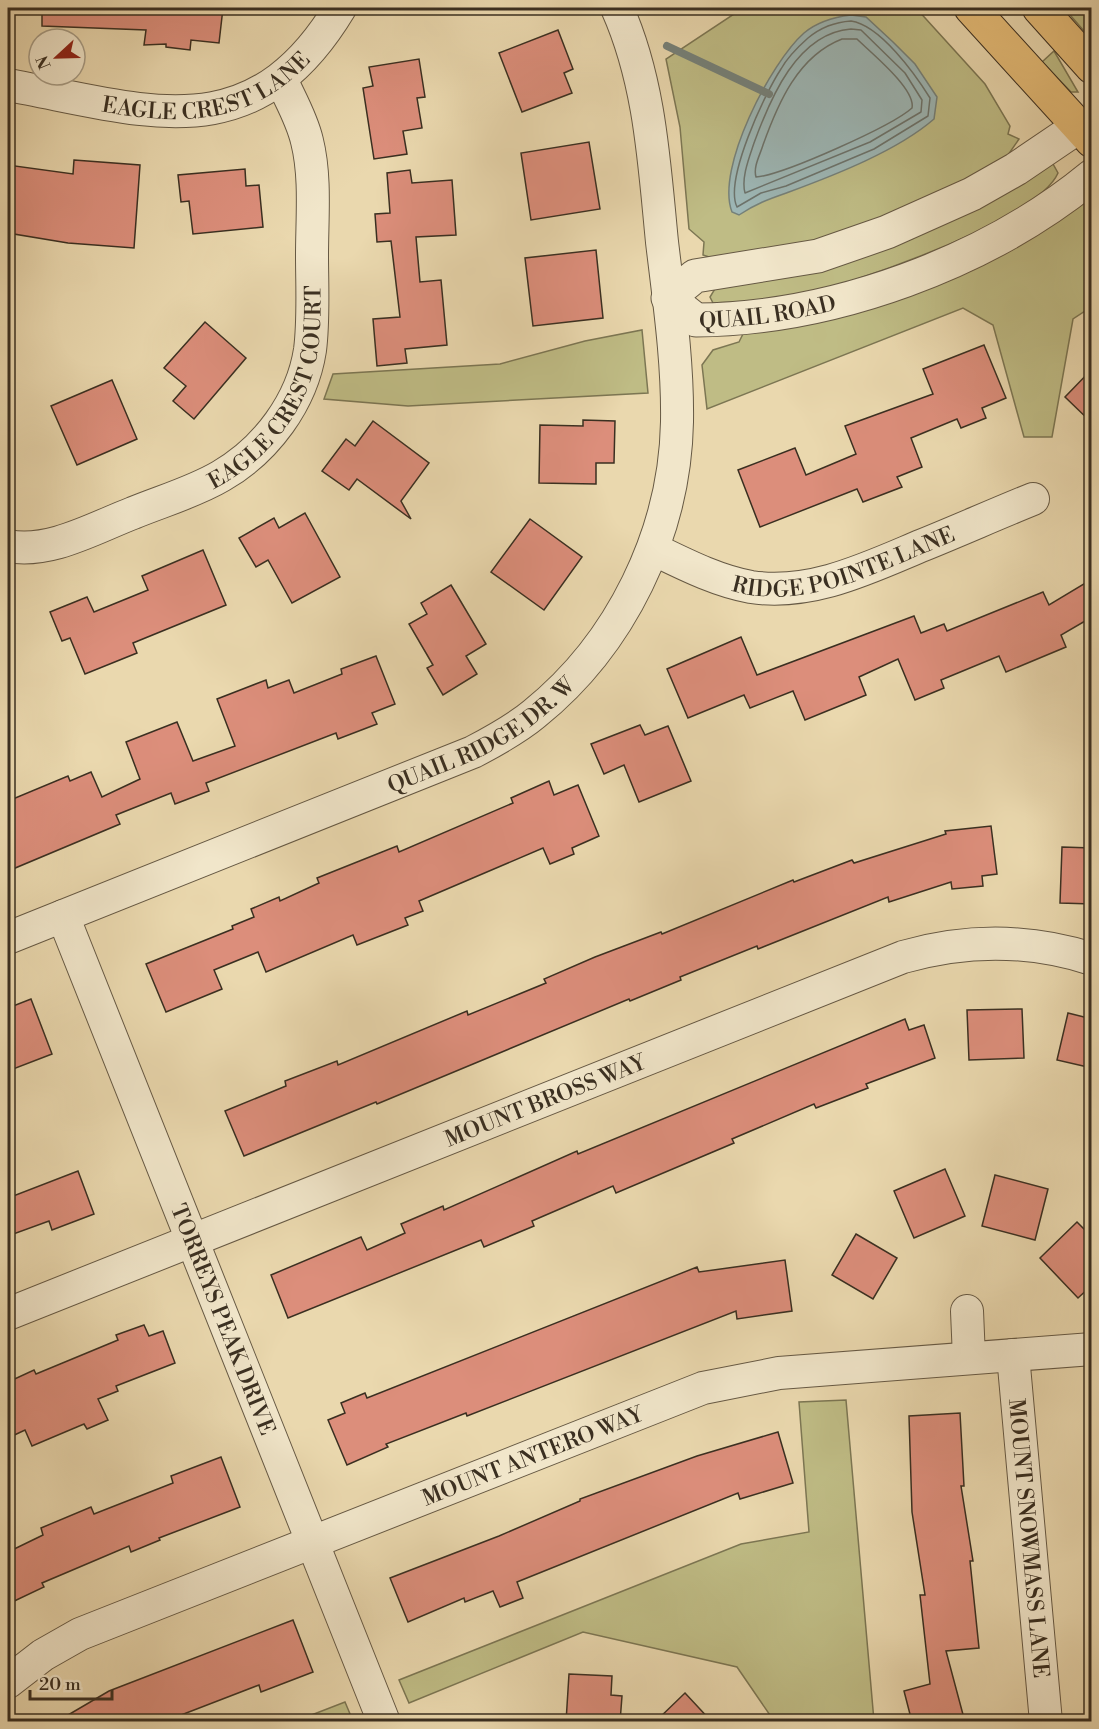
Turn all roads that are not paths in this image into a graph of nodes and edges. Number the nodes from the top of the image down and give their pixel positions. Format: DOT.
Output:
graph roads {
  1 [pos="340,8"];
  2 [pos="617,8"];
  3 [pos="971,8"];
  4 [pos="1039,8"];
  5 [pos="1092,67"];
  6 [pos="280,79"];
  7 [pos="8,85"];
  8 [pos="1087,131"];
  9 [pos="1092,176"];
  10 [pos="668,298"];
  11 [pos="1033,499"];
  12 [pos="8,546"];
  13 [pos="653,549"];
  14 [pos="63,916"];
  15 [pos="8,938"];
  16 [pos="1092,959"];
  17 [pos="192,1241"];
  18 [pos="967,1311"];
  19 [pos="8,1314"];
  20 [pos="1092,1349"];
  21 [pos="1013,1355"];
  22 [pos="969,1358"];
  23 [pos="313,1542"];
  24 [pos="8,1682"];
  25 [pos="384,1722"];
  26 [pos="1046,1722"];
  1 -- 6 [label="street, EAGLE CREST LANE"];
  2 -- 10 [label="street, QUAIL RIDGE DR. W"];
  3 -- 8 [label="main road"];
  4 -- 5 [label="main road"];
  6 -- 7 [label="street, EAGLE CREST LANE"];
  6 -- 12 [label="street, EAGLE CREST COURT"];
  8 -- 10 [label="street, QUAIL ROAD"];
  9 -- 10 [label="street, QUAIL ROAD"];
  10 -- 13 [label="street, QUAIL RIDGE DR. W"];
  11 -- 13 [label="street, RIDGE POINTE LANE"];
  13 -- 14 [label="street, QUAIL RIDGE DR. W"];
  14 -- 15 [label="street, QUAIL RIDGE DR. W"];
  14 -- 17 [label="street, TORREYS PEAK DRIVE"];
  16 -- 17 [label="street, MOUNT BROSS WAY"];
  17 -- 19 [label="street, MOUNT BROSS WAY"];
  17 -- 23 [label="street, TORREYS PEAK DRIVE"];
  18 -- 22 [label="street"];
  20 -- 21 [label="street, MOUNT ANTERO WAY"];
  21 -- 22 [label="street, MOUNT ANTERO WAY"];
  21 -- 26 [label="street, MOUNT SNOWMASS LANE"];
  22 -- 23 [label="street, MOUNT ANTERO WAY"];
  23 -- 24 [label="street, MOUNT ANTERO WAY"];
  23 -- 25 [label="street, TORREYS PEAK DRIVE"];
}
